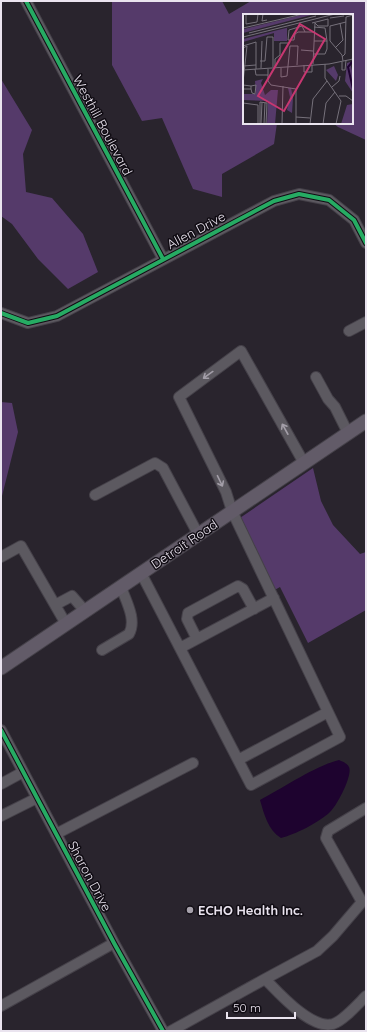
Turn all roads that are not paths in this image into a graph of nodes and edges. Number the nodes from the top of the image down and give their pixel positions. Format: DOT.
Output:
graph roads {
  1 [pos="26,1"];
  2 [pos="366,244"];
  3 [pos="163,259"];
  4 [pos="1,314"];
  5 [pos="366,322"];
  6 [pos="349,331"];
  7 [pos="316,377"];
  8 [pos="366,421"];
  9 [pos="348,433"];
  10 [pos="304,463"];
  11 [pos="95,495"];
  12 [pos="232,511"];
  13 [pos="198,534"];
  14 [pos="1,557"];
  15 [pos="141,573"];
  16 [pos="121,587"];
  17 [pos="274,598"];
  18 [pos="55,605"];
  19 [pos="254,609"];
  20 [pos="84,611"];
  21 [pos="66,624"];
  22 [pos="197,639"];
  23 [pos="180,648"];
  24 [pos="102,650"];
  25 [pos="1,668"];
  26 [pos="328,712"];
  27 [pos="1,730"];
  28 [pos="238,760"];
  29 [pos="193,763"];
  30 [pos="23,772"];
  31 [pos="1,784"];
  32 [pos="37,798"];
  33 [pos="366,808"];
  34 [pos="1,816"];
  35 [pos="56,834"];
  36 [pos="114,943"];
  37 [pos="265,979"];
  38 [pos="366,996"];
  39 [pos="1,1006"];
  40 [pos="163,1031"];
  41 [pos="171,1031"];
  1 -- 3 [label="street, Westhill Boulevard"];
  2 -- 3 [label="street, Allen Drive"];
  3 -- 4 [label="street, Allen Drive"];
  5 -- 6 [label="street"];
  7 -- 9 [label="street"];
  8 -- 9 [label="main road, Detroit Road"];
  9 -- 10 [label="main road, Detroit Road"];
  10 -- 12 [label="main road, Detroit Road"];
  10 -- 12 [label="street, one-way"];
  11 -- 13 [label="street"];
  12 -- 13 [label="main road, Detroit Road"];
  12 -- 17 [label="street"];
  13 -- 15 [label="main road, Detroit Road"];
  14 -- 18 [label="street"];
  15 -- 16 [label="main road, Detroit Road"];
  15 -- 23 [label="street"];
  16 -- 20 [label="main road, Detroit Road"];
  16 -- 24 [label="street"];
  17 -- 19 [label="street"];
  17 -- 26 [label="street"];
  18 -- 20 [label="street"];
  18 -- 21 [label="street"];
  19 -- 22 [label="street"];
  19 -- 22 [label="street"];
  20 -- 21 [label="main road, Detroit Road"];
  21 -- 25 [label="main road, Detroit Road"];
  22 -- 23 [label="street"];
  23 -- 28 [label="street"];
  26 -- 28 [label="street"];
  26 -- 28 [label="street"];
  27 -- 30 [label="street, Sharon Drive"];
  29 -- 35 [label="street"];
  30 -- 31 [label="street"];
  30 -- 32 [label="street, Sharon Drive"];
  32 -- 34 [label="street"];
  32 -- 35 [label="street, Sharon Drive"];
  33 -- 37 [label="street"];
  35 -- 36 [label="street, Sharon Drive"];
  36 -- 39 [label="street"];
  36 -- 40 [label="street, Sharon Drive"];
  37 -- 38 [label="street"];
  37 -- 41 [label="street"];
}
